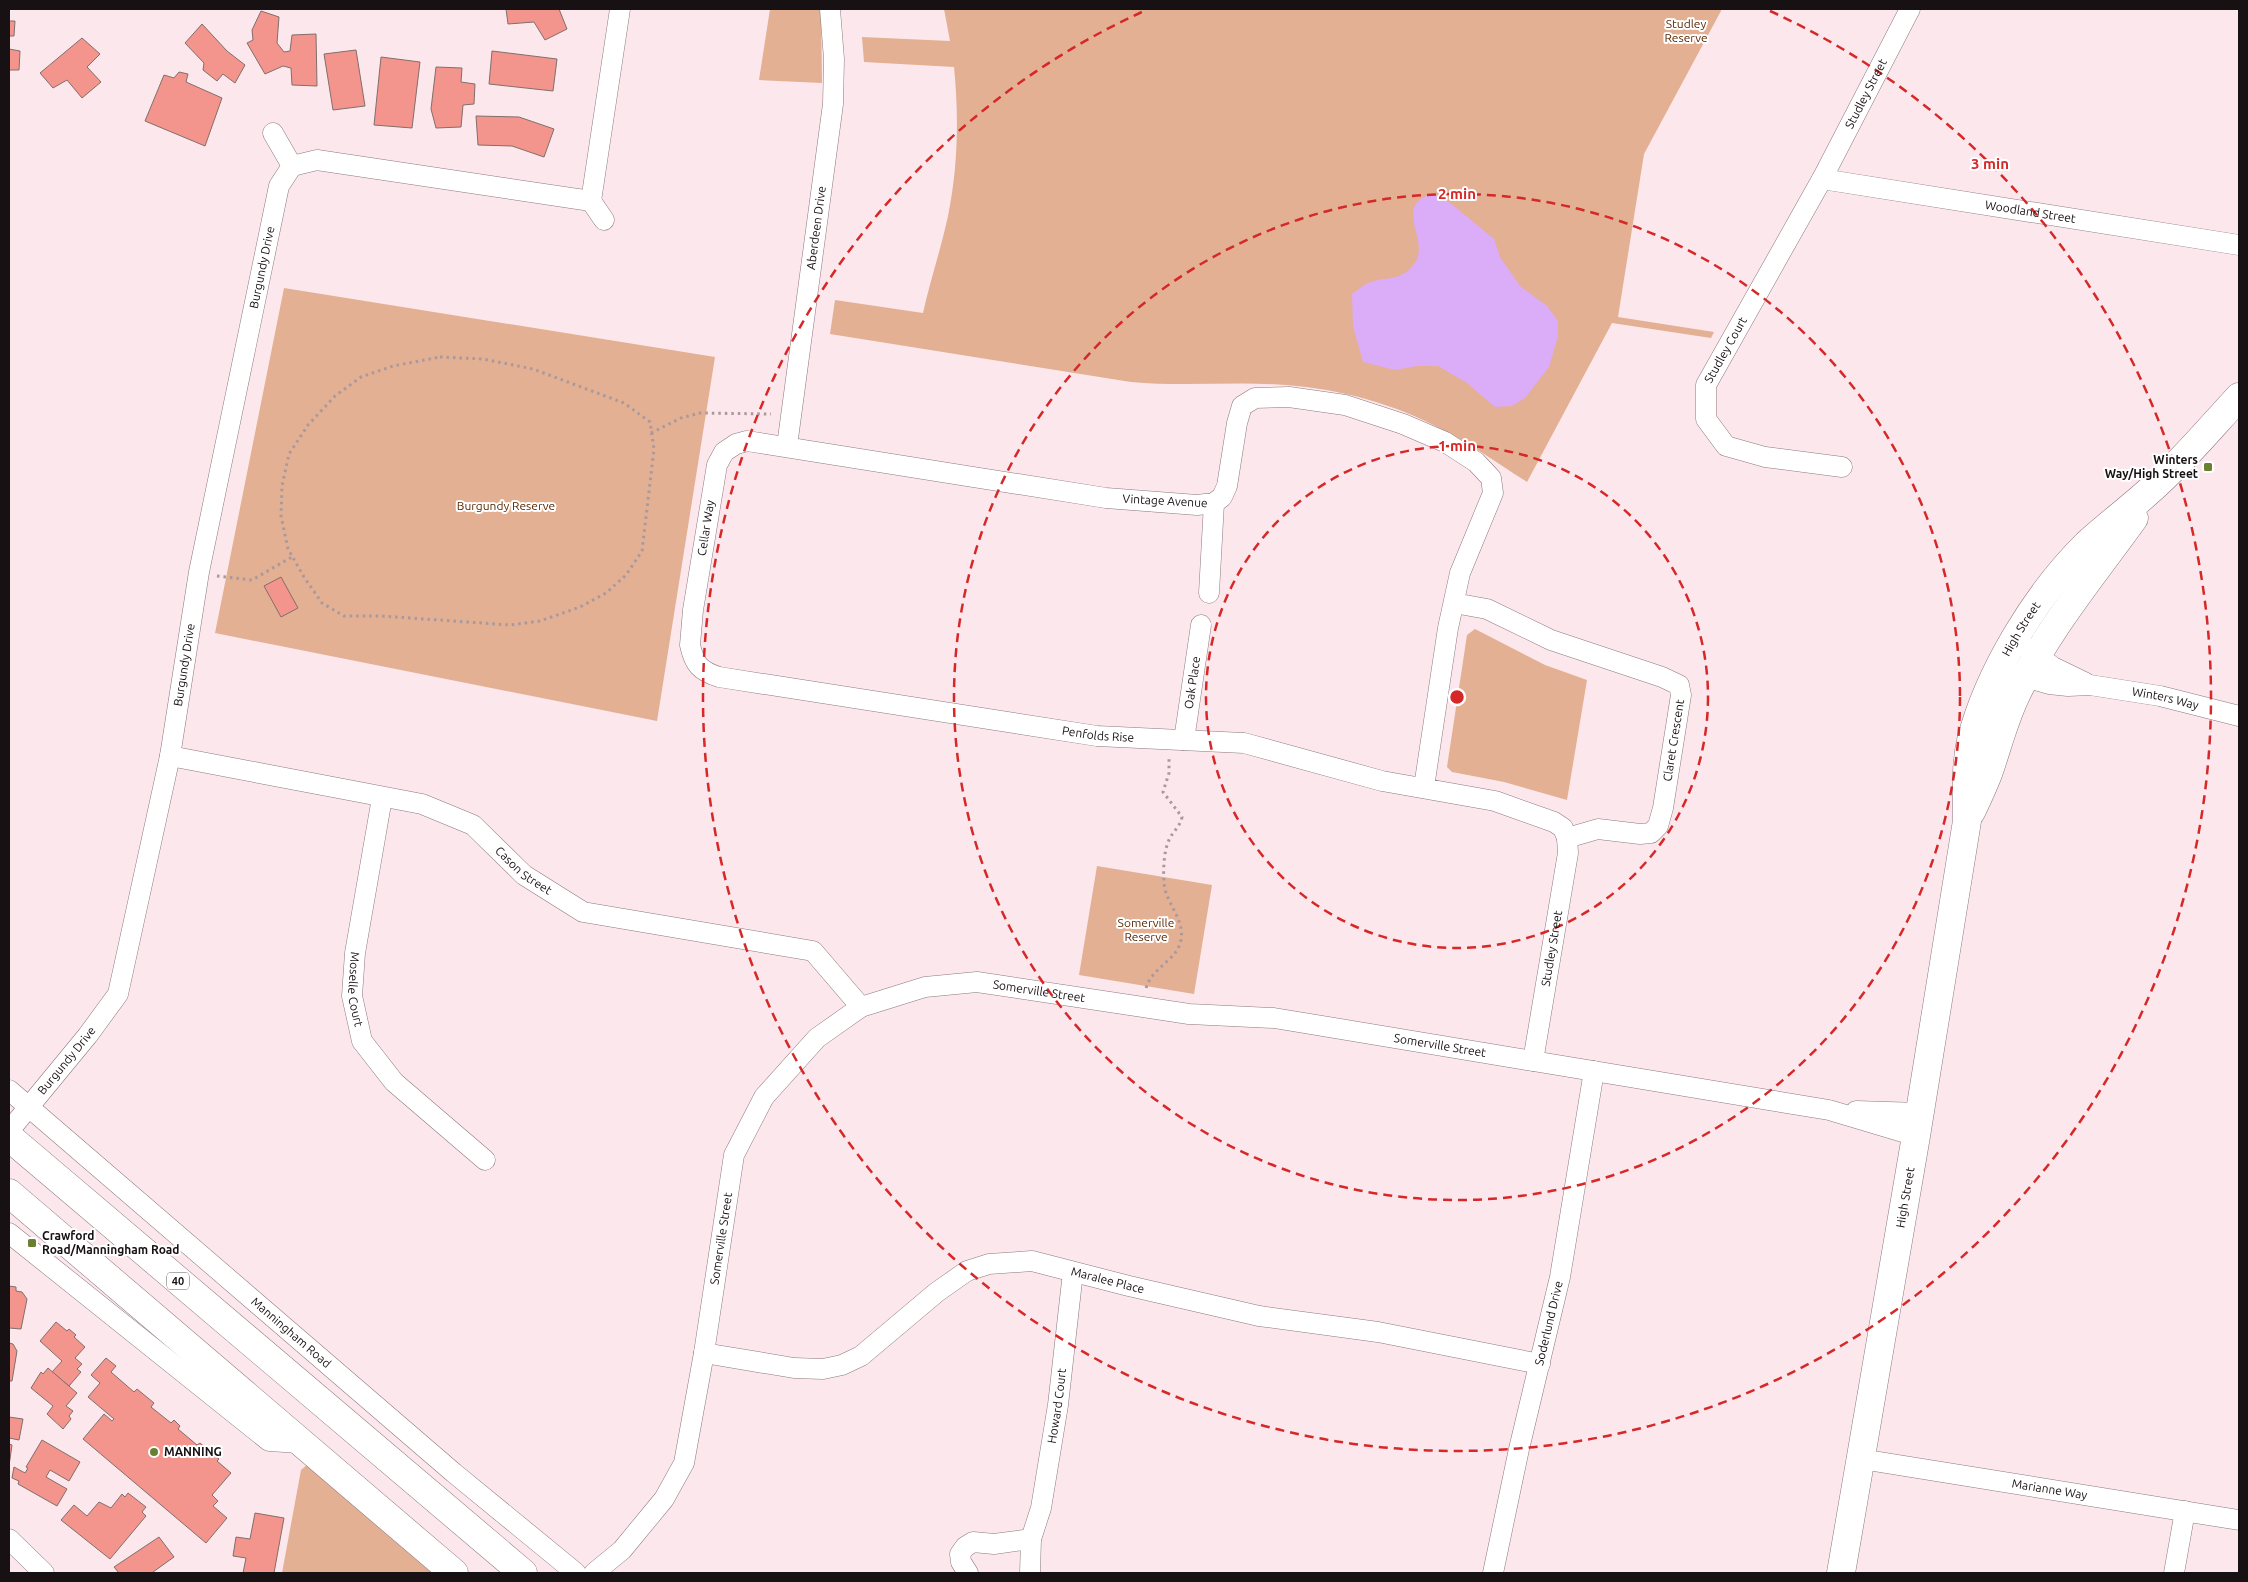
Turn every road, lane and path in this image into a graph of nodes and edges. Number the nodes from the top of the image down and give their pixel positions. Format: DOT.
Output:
graph roads {
  1 [pos="620,9"];
  2 [pos="830,9"];
  3 [pos="1910,9"];
  4 [pos="272,133"];
  5 [pos="292,166"];
  6 [pos="1822,179"];
  7 [pos="591,201"];
  8 [pos="604,220"];
  9 [pos="2239,246"];
  10 [pos="2239,397"];
  11 [pos="791,414"];
  12 [pos="651,433"];
  13 [pos="787,446"];
  14 [pos="1842,467"];
  15 [pos="2160,481"];
  16 [pos="1214,503"];
  17 [pos="292,557"];
  18 [pos="199,572"];
  19 [pos="1209,593"];
  20 [pos="1454,603"];
  21 [pos="1201,625"];
  22 [pos="2015,638"];
  23 [pos="2032,666"];
  24 [pos="699,669"];
  25 [pos="1999,669"];
  26 [pos="2239,716"];
  27 [pos="1178,740"];
  28 [pos="170,756"];
  29 [pos="1424,787"];
  30 [pos="382,798"];
  31 [pos="1967,821"];
  32 [pos="1567,838"];
  33 [pos="861,1007"];
  34 [pos="1140,1008"];
  35 [pos="1533,1061"];
  36 [pos="1594,1071"];
  37 [pos="9,1090"];
  38 [pos="29,1107"];
  39 [pos="1918,1125"];
  40 [pos="9,1132"];
  41 [pos="9,1137"];
  42 [pos="485,1160"];
  43 [pos="9,1194"];
  44 [pos="9,1233"];
  45 [pos="1073,1272"];
  46 [pos="704,1353"];
  47 [pos="1540,1364"];
  48 [pos="301,1443"];
  49 [pos="1861,1459"];
  50 [pos="2185,1511"];
  51 [pos="2239,1520"];
  52 [pos="9,1538"];
  53 [pos="1031,1539"];
  54 [pos="622,1550"];
  55 [pos="44,1573"];
  56 [pos="454,1573"];
  57 [pos="523,1573"];
  58 [pos="576,1573"];
  59 [pos="594,1573"];
  60 [pos="614,1573"];
  61 [pos="968,1573"];
  62 [pos="1030,1573"];
  63 [pos="1493,1573"];
  64 [pos="1841,1573"];
  65 [pos="2174,1573"];
  1 -- 7 [label="street"];
  2 -- 11 [label="street, Aberdeen Drive"];
  3 -- 6 [label="street, Studley Street"];
  4 -- 5 [label="street"];
  5 -- 7 [label="street"];
  5 -- 18 [label="street, Burgundy Drive"];
  6 -- 9 [label="street, Woodland Street"];
  6 -- 14 [label="street, Studley Court"];
  7 -- 8 [label="street"];
  10 -- 15 [label="main road, High Street"];
  11 -- 12 [label="path"];
  11 -- 13 [label="street, Aberdeen Drive"];
  12 -- 17 [label="path"];
  12 -- 17 [label="path"];
  13 -- 16 [label="street, Vintage Avenue"];
  13 -- 24 [label="street, Cellar Way"];
  15 -- 22 [label="main road, High Street"];
  15 -- 23 [label="main road, High Street"];
  16 -- 19 [label="street"];
  16 -- 20 [label="street, Vintage Avenue"];
  17 -- 18 [label="path"];
  18 -- 28 [label="street, Burgundy Drive"];
  20 -- 29 [label="street, Vintage Avenue"];
  20 -- 32 [label="street, Claret Crescent"];
  21 -- 27 [label="street, Oak Place"];
  22 -- 23 [label="street, Winters Way"];
  22 -- 25 [label="main road, High Street"];
  23 -- 25 [label="street, Winters Way"];
  23 -- 26 [label="street, Winters Way"];
  23 -- 31 [label="main road, High Street"];
  24 -- 27 [label="street, Penfolds Rise"];
  25 -- 31 [label="main road, High Street"];
  27 -- 29 [label="street, Penfolds Rise"];
  27 -- 34 [label="path"];
  28 -- 30 [label="street, Cason Street"];
  28 -- 38 [label="street, Burgundy Drive"];
  29 -- 32 [label="street, Penfolds Rise"];
  30 -- 33 [label="street, Cason Street"];
  30 -- 42 [label="street, Moselle Court"];
  31 -- 39 [label="main road, High Street"];
  32 -- 35 [label="street, Studley Street"];
  33 -- 34 [label="street, Somerville Street"];
  33 -- 46 [label="street, Somerville Street"];
  34 -- 35 [label="street, Somerville Street"];
  35 -- 36 [label="street, Somerville Street"];
  36 -- 39 [label="street, Somerville Street"];
  36 -- 47 [label="street, Soderlund Drive"];
  37 -- 38 [label="street, Manningham Road"];
  38 -- 40 [label="street, Burgundy Drive"];
  38 -- 58 [label="street, Manningham Road"];
  39 -- 49 [label="main road, High Street"];
  41 -- 57 [label="main road, 40"];
  43 -- 48 [label="main road"];
  44 -- 48 [label="street"];
  45 -- 46 [label="street, Maralee Place"];
  45 -- 47 [label="street, Maralee Place"];
  45 -- 53 [label="street, Howard Court"];
  46 -- 54 [label="street, Somerville Street"];
  47 -- 63 [label="street, Soderlund Drive"];
  48 -- 56 [label="main road"];
  49 -- 50 [label="street, Marianne Way"];
  49 -- 64 [label="main road, High Street"];
  50 -- 51 [label="street, Marianne Way"];
  50 -- 65 [label="street"];
  52 -- 55 [label="street"];
  53 -- 61 [label="street"];
  53 -- 62 [label="street, Howard Court"];
  54 -- 59 [label="street, Somerville Street"];
  54 -- 60 [label="street, Somerville Street"];
}
